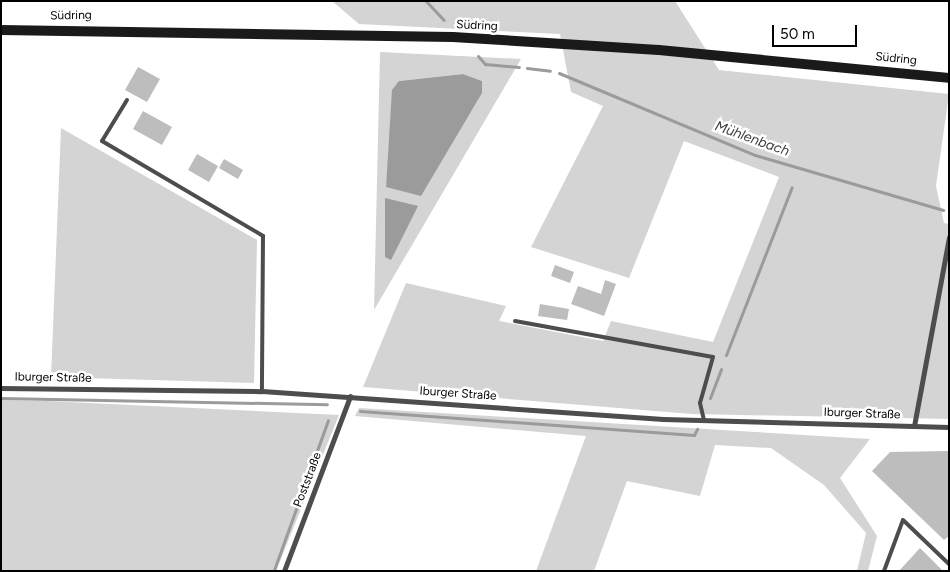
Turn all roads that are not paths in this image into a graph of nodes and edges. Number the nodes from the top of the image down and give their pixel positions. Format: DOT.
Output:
graph roads {
  1 [pos="1,30"];
  2 [pos="949,78"];
  3 [pos="127,100"];
  4 [pos="949,236"];
  5 [pos="516,320"];
  6 [pos="1,388"];
  7 [pos="262,391"];
  8 [pos="350,396"];
  9 [pos="704,420"];
  10 [pos="914,426"];
  11 [pos="949,427"];
  12 [pos="949,564"];
  13 [pos="284,571"];
  14 [pos="884,571"];
  1 -- 2 [label="main road, Südring"];
  3 -- 7 [label="lane"];
  4 -- 10 [label="street, Iburger Straße"];
  5 -- 9 [label="lane"];
  6 -- 7 [label="street, Iburger Straße"];
  7 -- 8 [label="street, Iburger Straße"];
  8 -- 9 [label="street, Iburger Straße"];
  8 -- 13 [label="street, Poststraße"];
  9 -- 10 [label="street, Iburger Straße"];
  10 -- 11 [label="street, Iburger Straße"];
  12 -- 14 [label="lane"];
}
